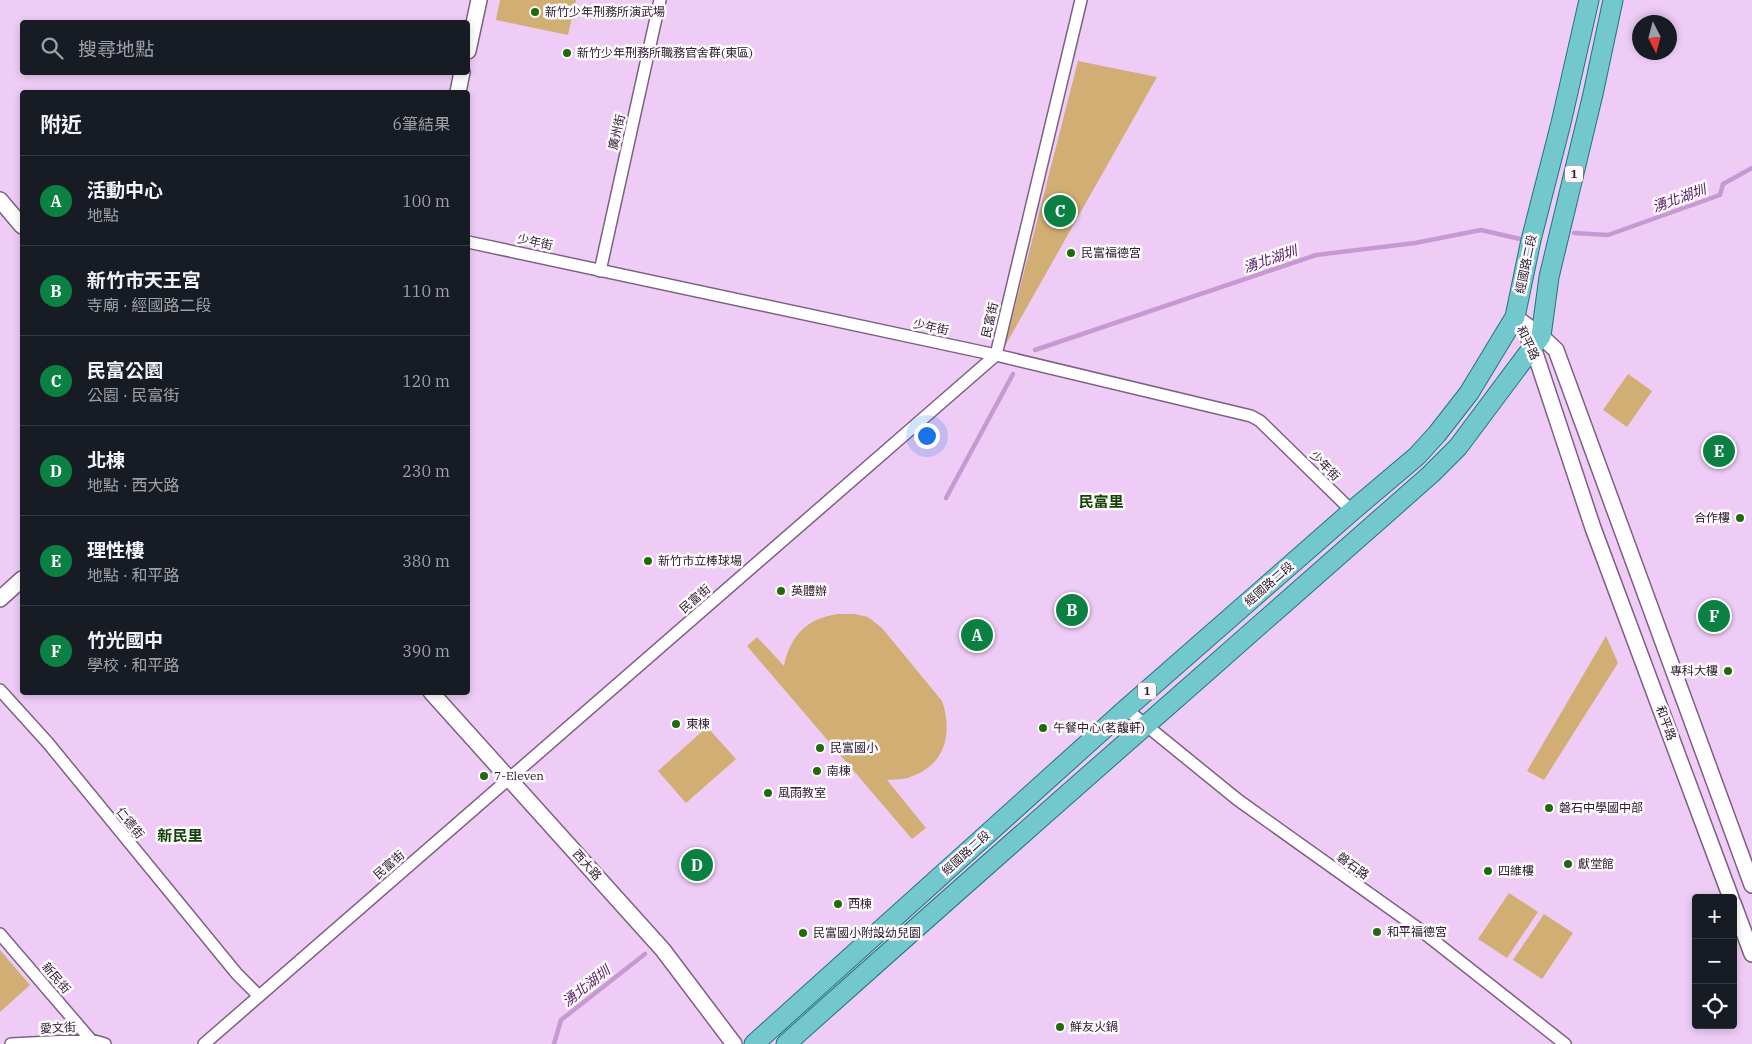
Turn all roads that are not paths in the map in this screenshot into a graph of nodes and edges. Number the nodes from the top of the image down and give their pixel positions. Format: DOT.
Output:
graph roads {
  1 [pos="479,0"];
  2 [pos="660,0"];
  3 [pos="1080,0"];
  4 [pos="1589,0"];
  5 [pos="1613,0"];
  6 [pos="470,42"];
  7 [pos="461,75"];
  8 [pos="458,90"];
  9 [pos="0,200"];
  10 [pos="20,224"];
  11 [pos="470,242"];
  12 [pos="600,271"];
  13 [pos="1515,317"];
  14 [pos="1537,341"];
  15 [pos="996,355"];
  16 [pos="1352,511"];
  17 [pos="20,581"];
  18 [pos="0,599"];
  19 [pos="1648,600"];
  20 [pos="1624,610"];
  21 [pos="0,690"];
  22 [pos="434,695"];
  23 [pos="1126,709"];
  24 [pos="1146,726"];
  25 [pos="509,778"];
  26 [pos="1752,885"];
  27 [pos="1730,894"];
  28 [pos="1737,914"];
  29 [pos="0,934"];
  30 [pos="1752,954"];
  31 [pos="258,996"];
  32 [pos="91,1040"];
  33 [pos="11,1044"];
  34 [pos="105,1044"];
  35 [pos="204,1044"];
  36 [pos="734,1044"];
  37 [pos="754,1044"];
  38 [pos="786,1044"];
  39 [pos="1565,1044"];
  1 -- 6 [label="street"];
  2 -- 12 [label="street, 廣州街"];
  3 -- 15 [label="street, 民富街"];
  4 -- 13 [label="main road, 經國路二段 / 1"];
  5 -- 14 [label="main road, 經國路二段 / 1"];
  7 -- 8 [label="street"];
  9 -- 10 [label="street"];
  11 -- 12 [label="street, 少年街"];
  12 -- 15 [label="street, 少年街"];
  13 -- 14 [label="street, 和平路"];
  13 -- 16 [label="main road, 經國路二段 / 1"];
  14 -- 19 [label="street, 和平路"];
  14 -- 20 [label="street, 和平路"];
  14 -- 24 [label="main road, 經國路二段 / 1"];
  15 -- 16 [label="street, 少年街"];
  15 -- 25 [label="street, 民富街"];
  16 -- 23 [label="main road, 經國路二段 / 1"];
  17 -- 18 [label="street"];
  19 -- 20 [label="street"];
  19 -- 26 [label="street, 和平路"];
  20 -- 27 [label="street, 和平路"];
  21 -- 31 [label="street, 仁德街"];
  22 -- 25 [label="street, 西大路"];
  23 -- 24 [label="street, 磐石路"];
  23 -- 37 [label="main road, 經國路二段 / 1"];
  24 -- 38 [label="main road, 經國路二段 / 1"];
  24 -- 39 [label="street, 磐石路"];
  25 -- 31 [label="street, 民富街"];
  25 -- 36 [label="street, 西大路"];
  28 -- 30 [label="street"];
  29 -- 32 [label="street, 新民街"];
  31 -- 35 [label="street, 民富街"];
  32 -- 33 [label="street, 愛文街"];
  32 -- 34 [label="street, 愛文街"];
}
